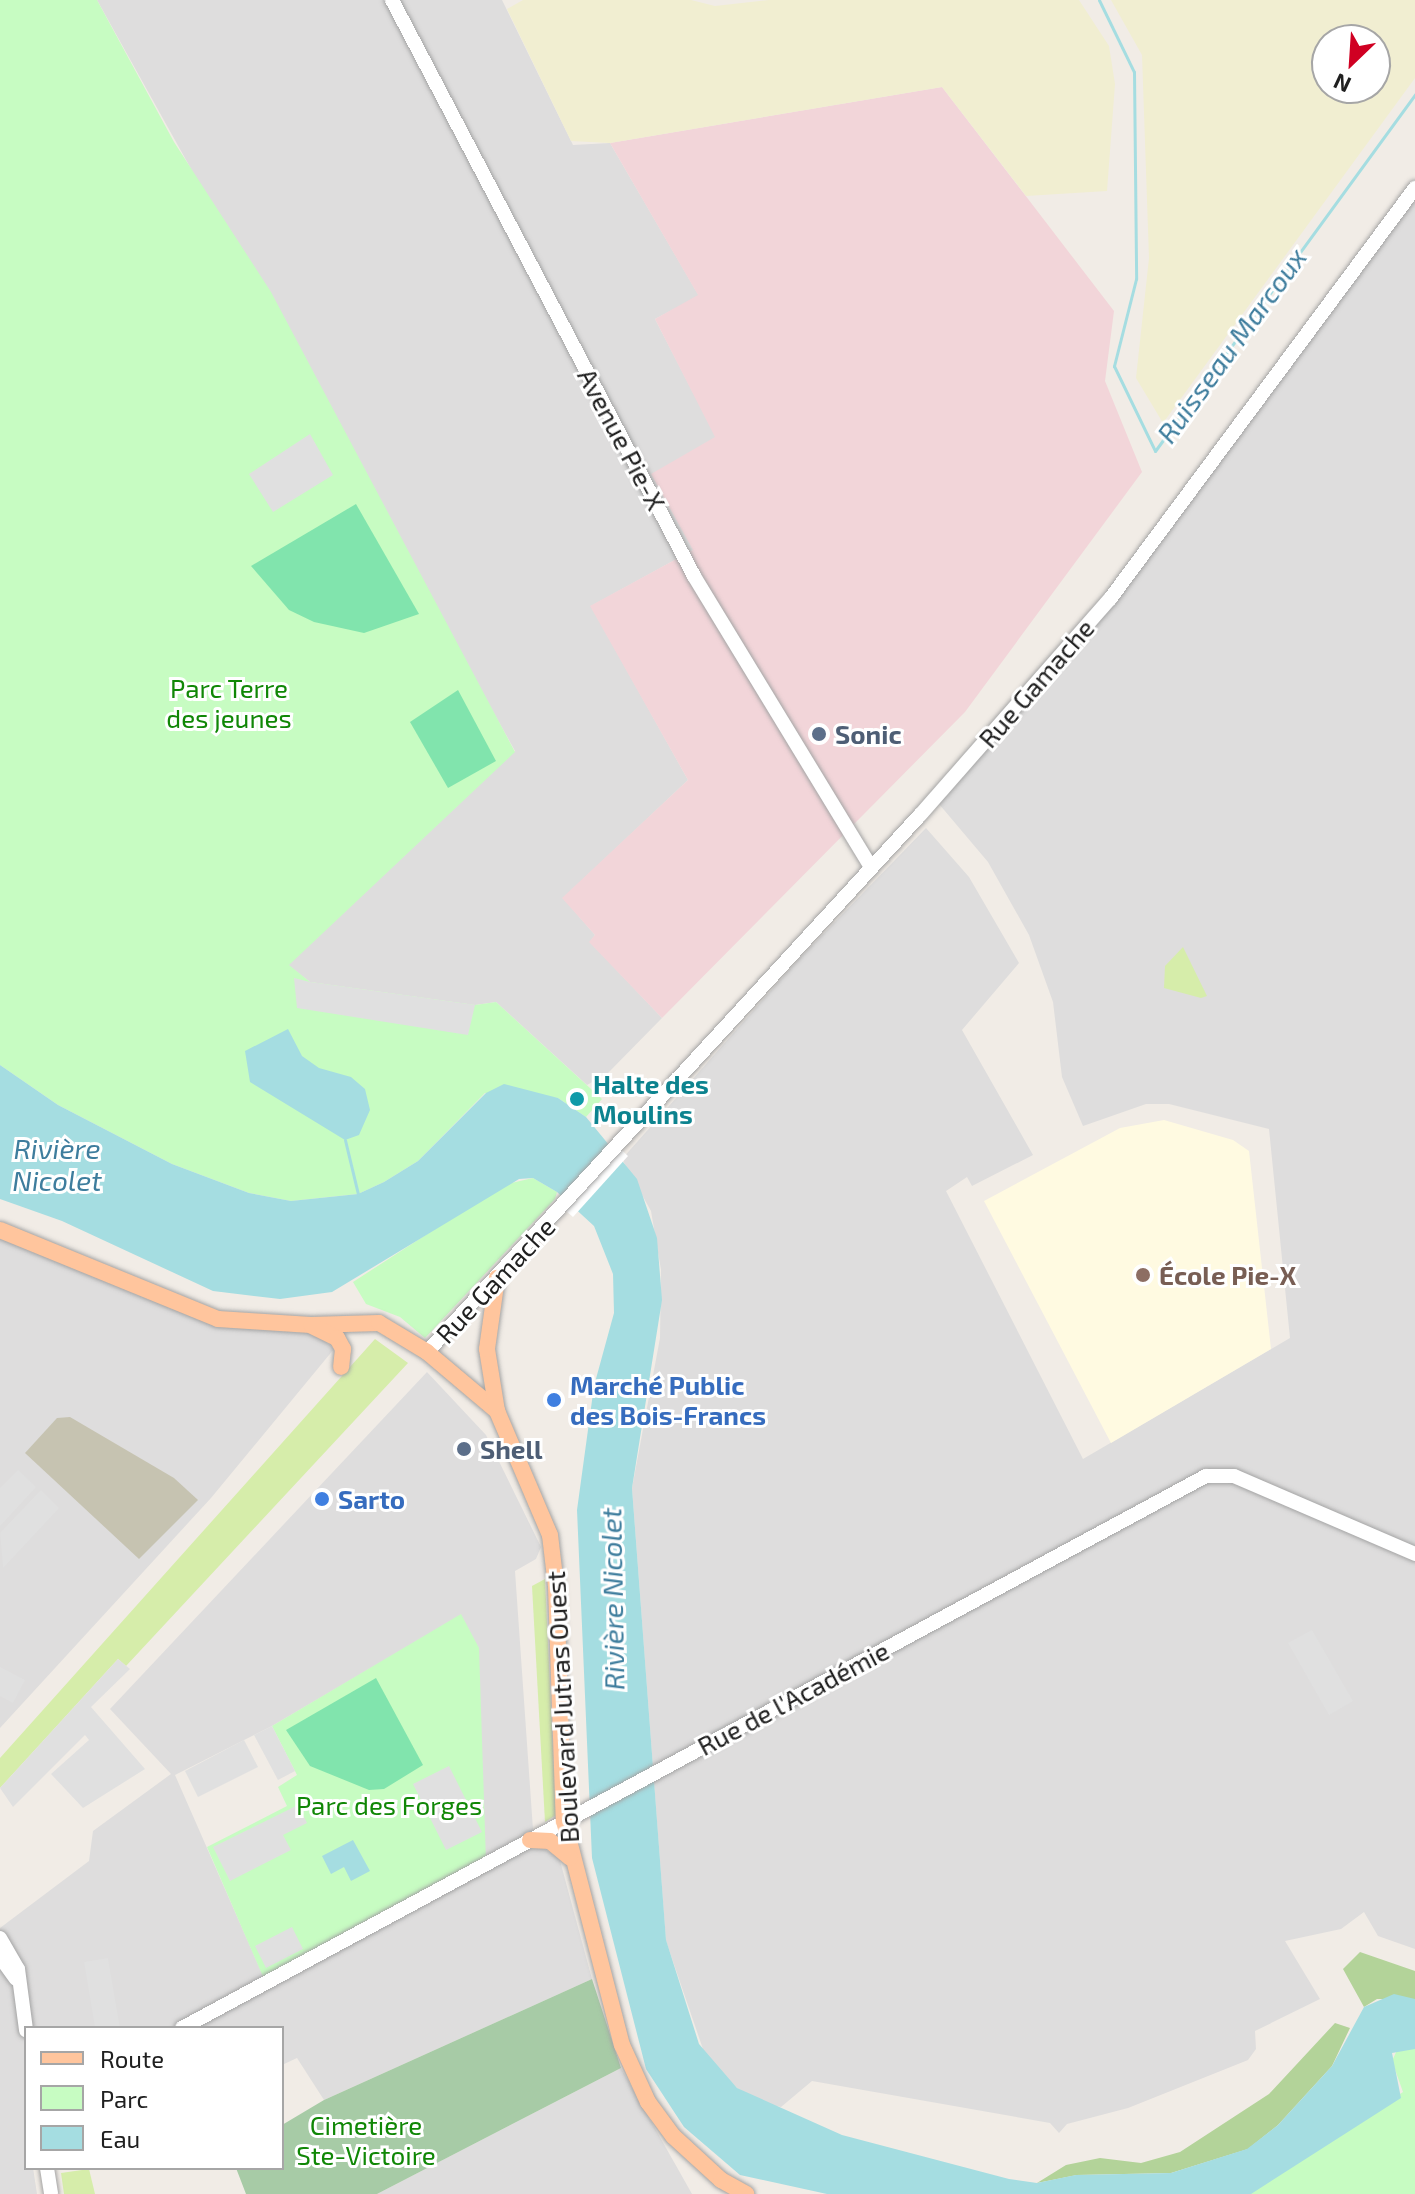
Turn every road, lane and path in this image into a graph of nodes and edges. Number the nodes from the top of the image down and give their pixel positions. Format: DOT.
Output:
graph roads {
  1 [pos="392,0"];
  2 [pos="1415,188"];
  3 [pos="871,867"];
  4 [pos="0,1230"];
  5 [pos="497,1278"];
  6 [pos="311,1325"];
  7 [pos="427,1352"];
  8 [pos="341,1367"];
  9 [pos="497,1411"];
  10 [pos="1415,1554"];
  11 [pos="564,1821"];
  12 [pos="530,1840"];
  13 [pos="570,1858"];
  14 [pos="0,1938"];
  15 [pos="0,1957"];
  16 [pos="22,1985"];
  17 [pos="26,2026"];
  18 [pos="186,2026"];
  19 [pos="47,2170"];
  20 [pos="51,2194"];
  21 [pos="746,2194"];
  1 -- 3 [label="street, Avenue Pie-X"];
  2 -- 3 [label="street, Rue Gamache"];
  3 -- 5 [label="street, Rue Gamache"];
  4 -- 6 [label="main road, Boulevard Jutras Ouest"];
  5 -- 7 [label="street, Rue Gamache"];
  5 -- 9 [label="main road"];
  6 -- 7 [label="main road, Boulevard Jutras Ouest"];
  6 -- 8 [label="main road"];
  7 -- 9 [label="main road, Boulevard Jutras Ouest"];
  9 -- 11 [label="main road, Boulevard Jutras Ouest"];
  10 -- 11 [label="street, Rue de l'Académie"];
  11 -- 12 [label="street, Rue de l'Académie"];
  11 -- 13 [label="main road, Boulevard Jutras Ouest"];
  12 -- 13 [label="main road"];
  12 -- 18 [label="street, Rue de l'Académie"];
  13 -- 21 [label="main road, Boulevard Jutras Ouest"];
  14 -- 16 [label="street"];
  15 -- 16 [label="street"];
  16 -- 17 [label="street"];
  19 -- 20 [label="street"];
}
